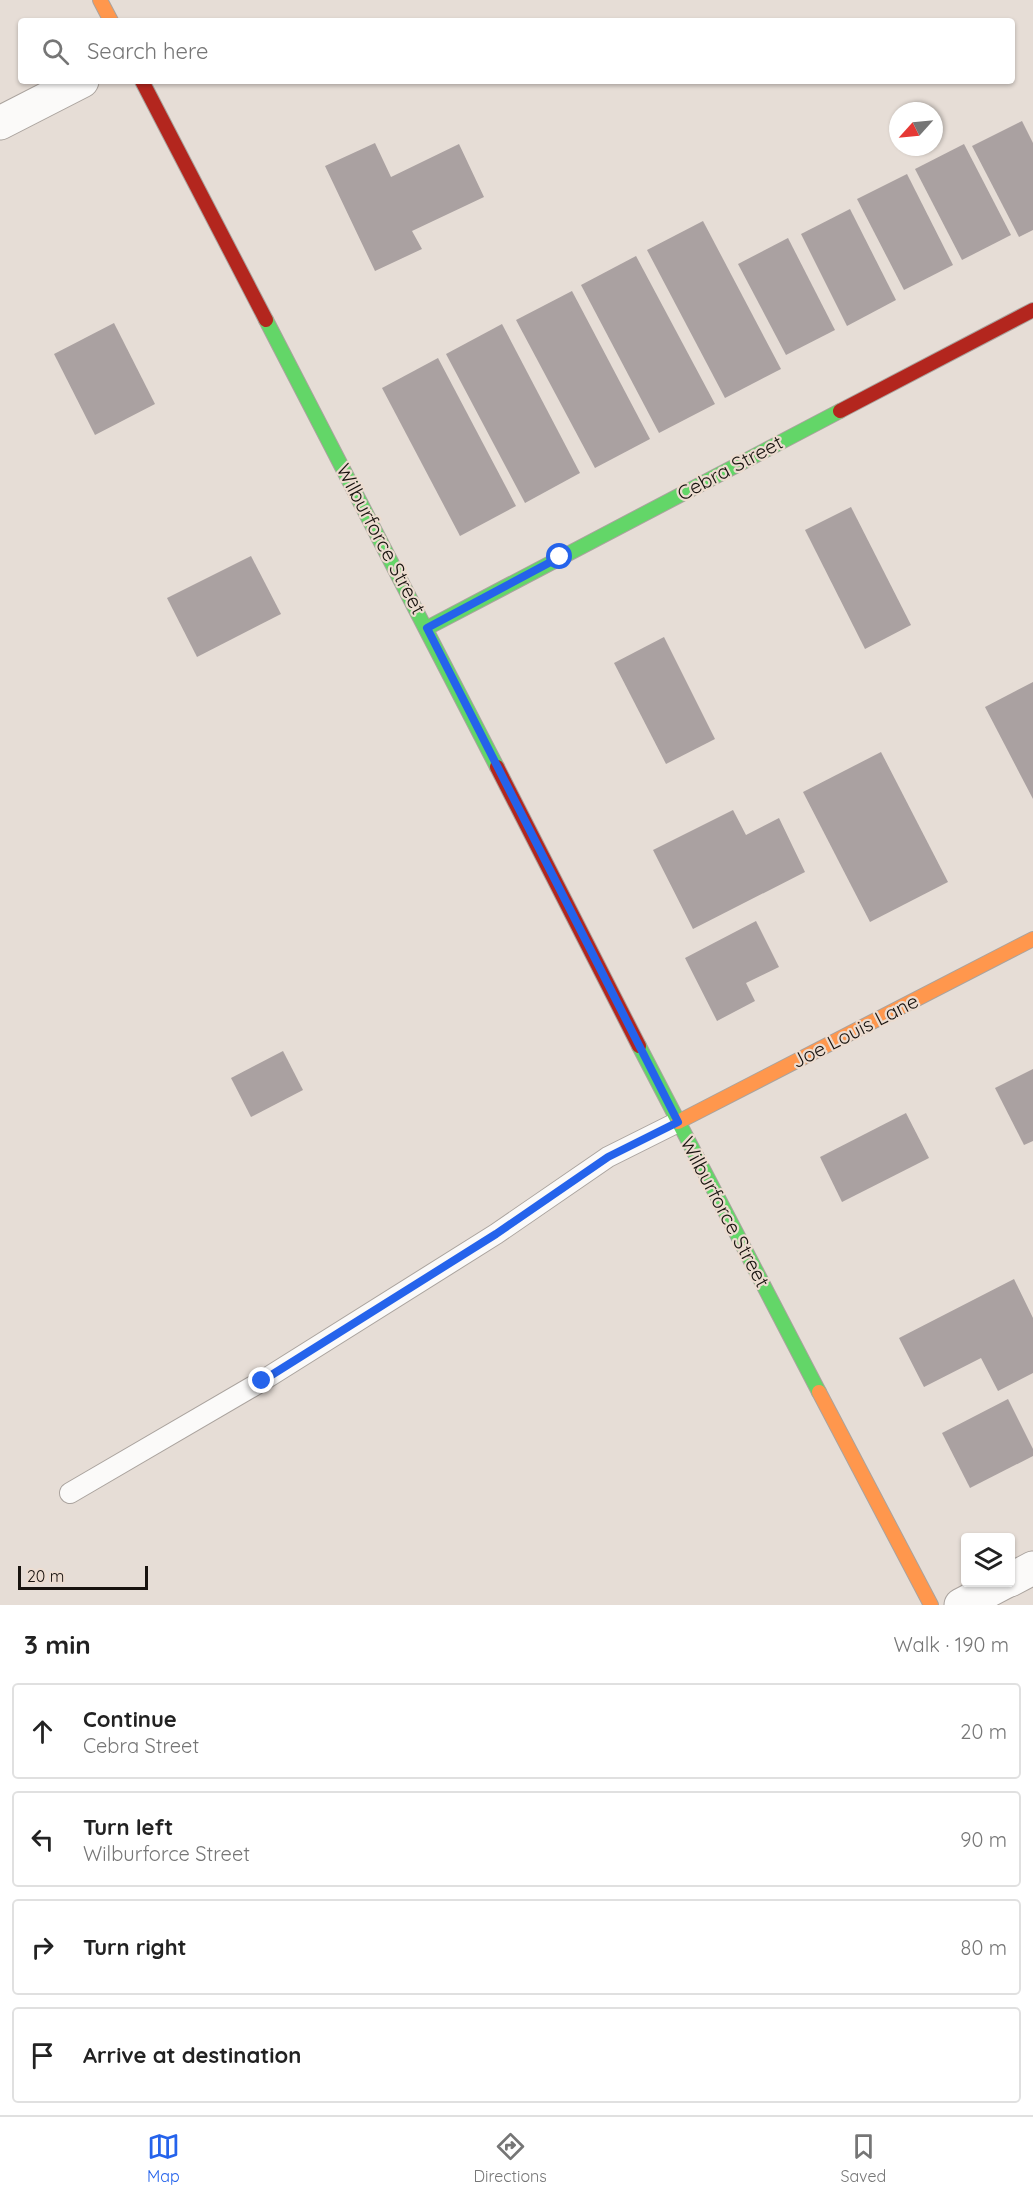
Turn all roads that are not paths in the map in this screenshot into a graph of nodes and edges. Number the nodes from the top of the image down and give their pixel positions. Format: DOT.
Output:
graph roads {
  1 [pos="100,0"];
  2 [pos="109,18"];
  3 [pos="75,84"];
  4 [pos="144,84"];
  5 [pos="0,123"];
  6 [pos="1033,310"];
  7 [pos="427,628"];
  8 [pos="1033,939"];
  9 [pos="678,1122"];
  10 [pos="70,1493"];
  11 [pos="1033,1568"];
  12 [pos="1015,1578"];
  13 [pos="996,1587"];
  14 [pos="931,1605"];
  15 [pos="962,1605"];
  1 -- 2 [label="street"];
  3 -- 5 [label="street"];
  4 -- 7 [label="street, Wilburforce Street"];
  6 -- 7 [label="street, Cebra Street"];
  7 -- 9 [label="street, Wilburforce Street"];
  8 -- 9 [label="street, Joe Louis Lane"];
  9 -- 10 [label="lane"];
  9 -- 14 [label="street, Wilburforce Street"];
  11 -- 12 [label="street"];
  13 -- 15 [label="street"];
}
